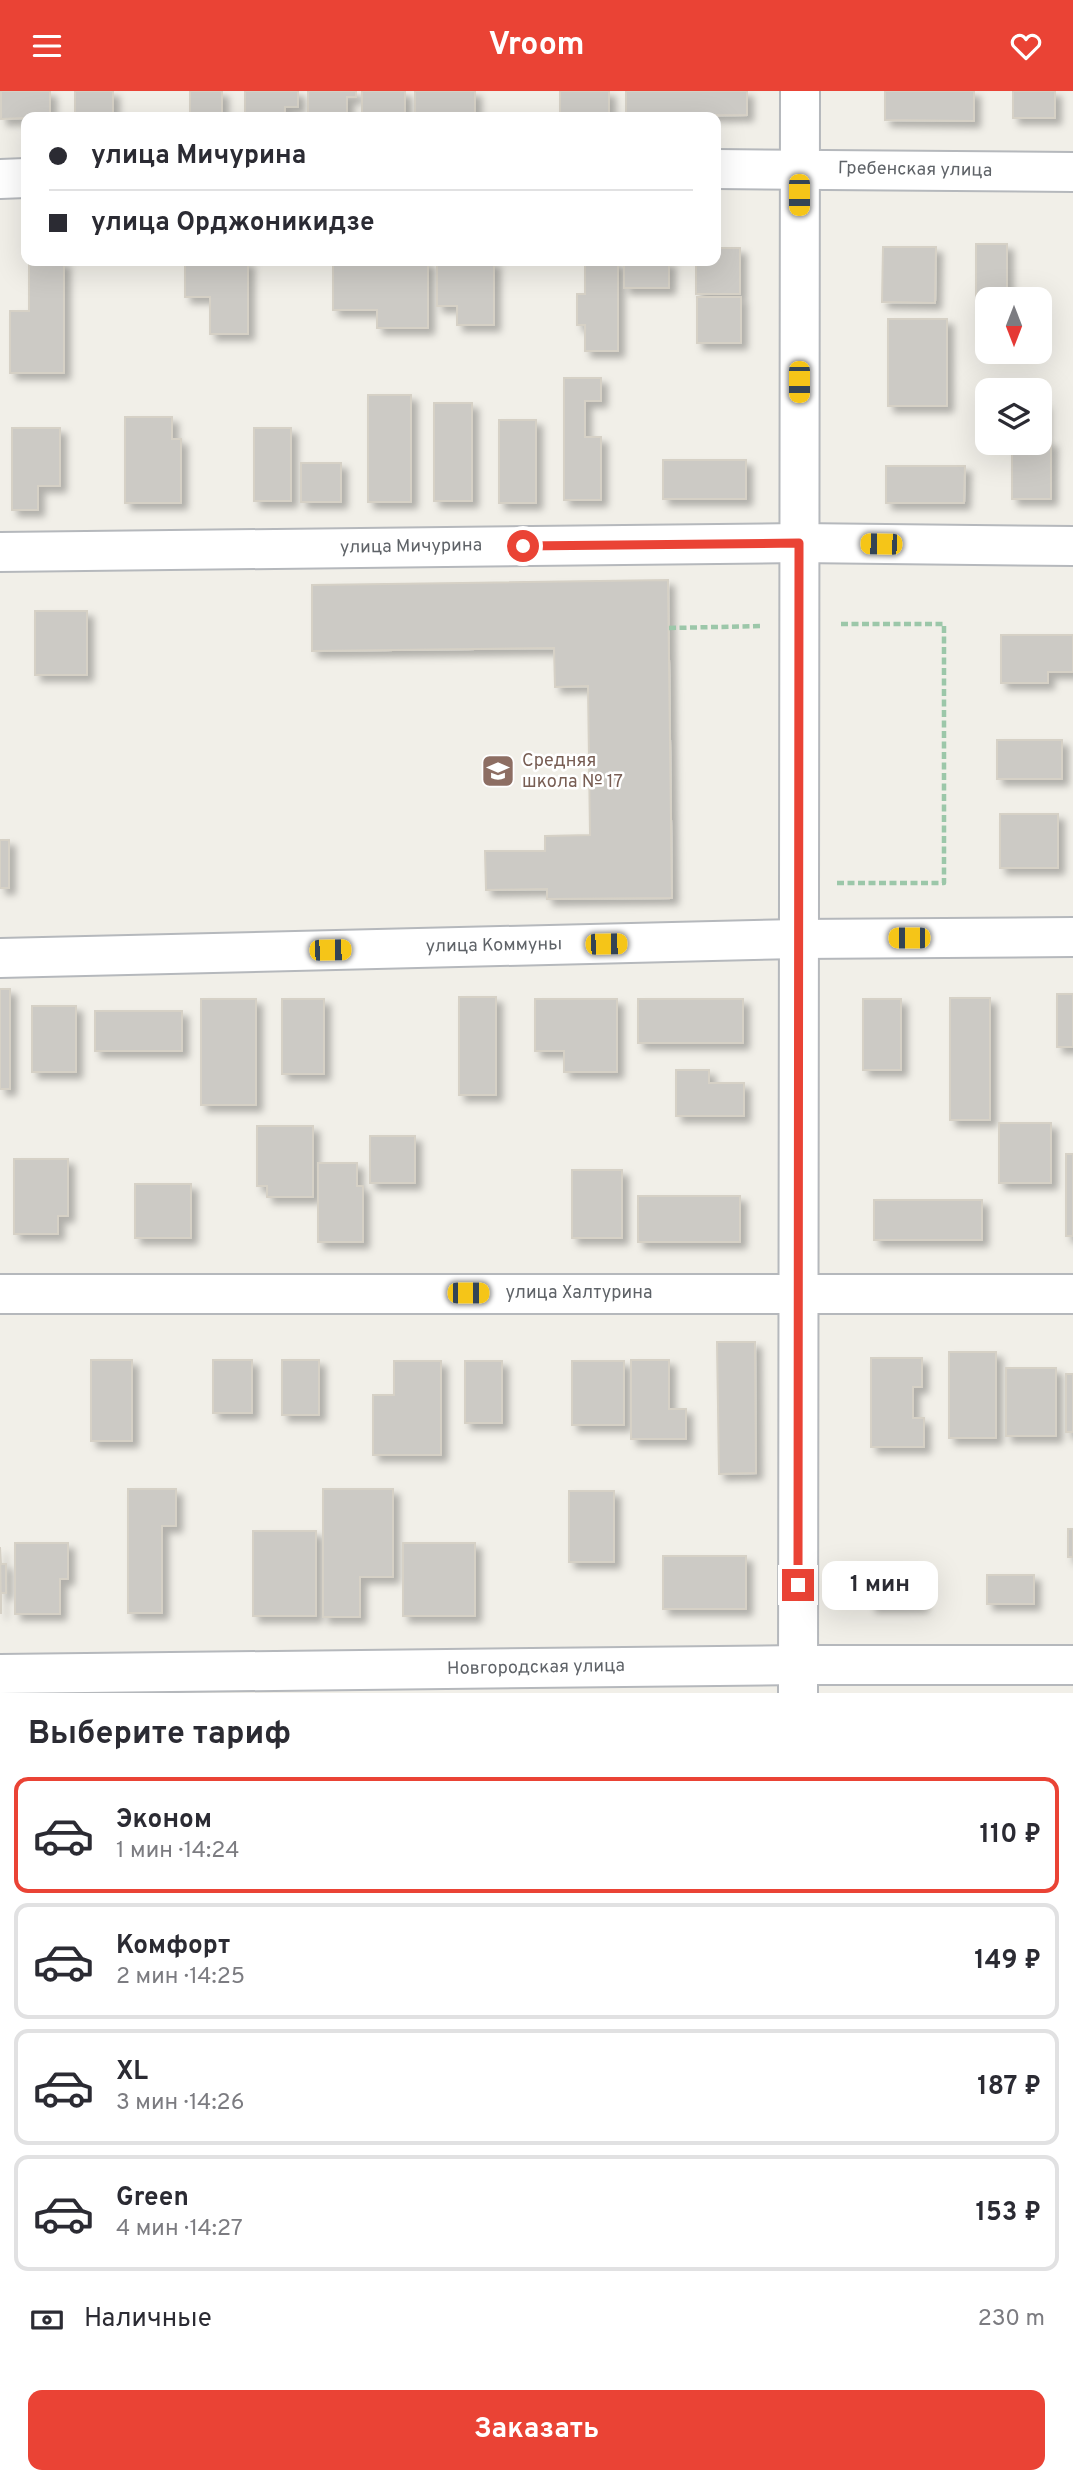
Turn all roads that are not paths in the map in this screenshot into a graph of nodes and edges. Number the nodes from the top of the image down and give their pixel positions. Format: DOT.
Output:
graph roads {
  1 [pos="800,91"];
  2 [pos="799,168"];
  3 [pos="721,169"];
  4 [pos="1073,172"];
  5 [pos="21,178"];
  6 [pos="0,179"];
  7 [pos="799,543"];
  8 [pos="1073,546"];
  9 [pos="0,552"];
  10 [pos="1073,937"];
  11 [pos="799,939"];
  12 [pos="0,958"];
  13 [pos="799,1292"];
  14 [pos="0,1294"];
  15 [pos="1073,1294"];
  16 [pos="1073,1665"];
  17 [pos="0,1674"];
  18 [pos="798,1679"];
  1 -- 2 [label="street"];
  2 -- 3 [label="street, Гребенская улица"];
  2 -- 4 [label="street, Гребенская улица"];
  2 -- 7 [label="street"];
  5 -- 6 [label="street"];
  7 -- 8 [label="street, улица Мичурина"];
  7 -- 9 [label="street, улица Мичурина"];
  7 -- 11 [label="street"];
  10 -- 11 [label="street, улица Коммуны"];
  11 -- 12 [label="street, улица Коммуны"];
  11 -- 13 [label="street"];
  13 -- 14 [label="street, улица Халтурина"];
  13 -- 15 [label="street, улица Халтурина"];
  13 -- 18 [label="street"];
  16 -- 18 [label="street, Новгородская улица"];
  17 -- 18 [label="street, Новгородская улица"];
}
